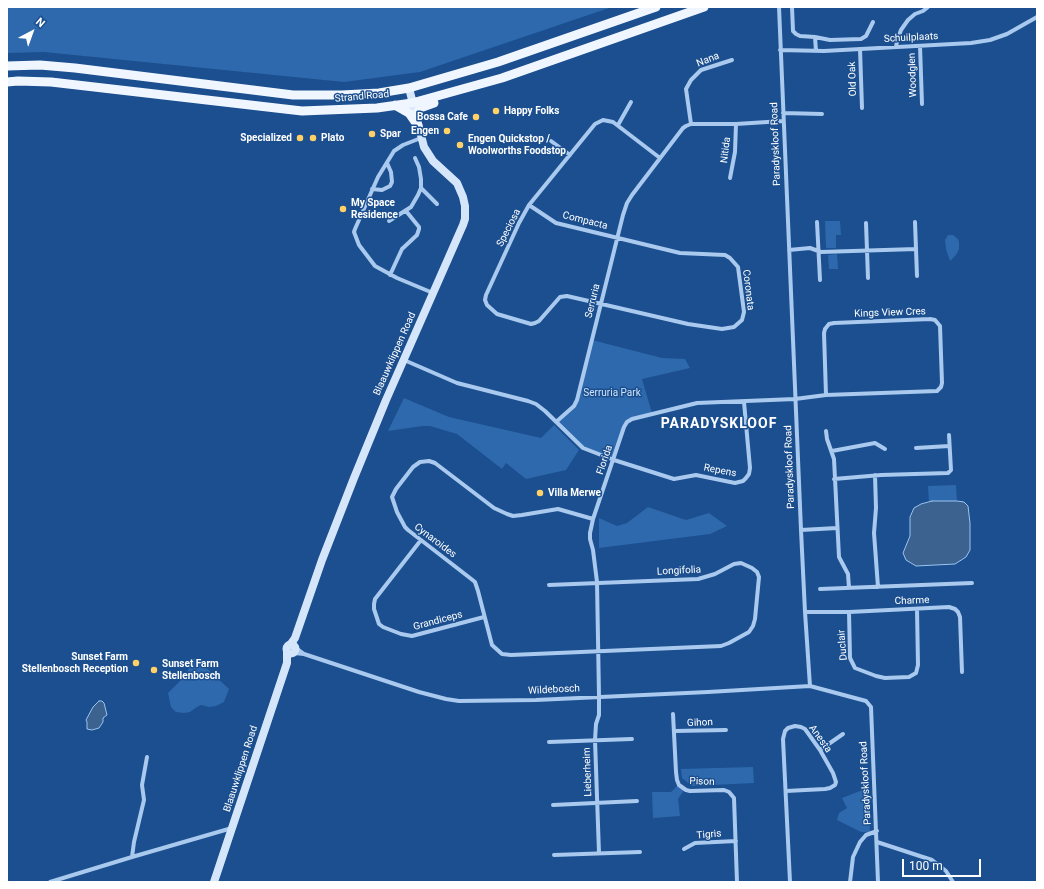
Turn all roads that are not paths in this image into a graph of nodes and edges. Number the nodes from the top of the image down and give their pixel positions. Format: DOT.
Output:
graph roads {
  1 [pos="656,7"];
  2 [pos="704,7"];
  3 [pos="779,7"];
  4 [pos="792,7"];
  5 [pos="915,7"];
  6 [pos="928,7"];
  7 [pos="915,14"];
  8 [pos="1037,17"];
  9 [pos="873,22"];
  10 [pos="815,37"];
  11 [pos="920,46"];
  12 [pos="896,47"];
  13 [pos="860,49"];
  14 [pos="780,50"];
  15 [pos="816,51"];
  16 [pos="732,60"];
  17 [pos="7,66"];
  18 [pos="7,82"];
  19 [pos="409,88"];
  20 [pos="465,88"];
  21 [pos="631,102"];
  22 [pos="412,103"];
  23 [pos="922,104"];
  24 [pos="395,105"];
  25 [pos="862,108"];
  26 [pos="783,113"];
  27 [pos="822,114"];
  28 [pos="783,121"];
  29 [pos="417,122"];
  30 [pos="691,124"];
  31 [pos="736,124"];
  32 [pos="618,125"];
  33 [pos="421,138"];
  34 [pos="551,141"];
  35 [pos="570,155"];
  36 [pos="415,158"];
  37 [pos="660,158"];
  38 [pos="386,163"];
  39 [pos="730,178"];
  40 [pos="421,188"];
  41 [pos="372,189"];
  42 [pos="437,204"];
  43 [pos="529,205"];
  44 [pos="406,211"];
  45 [pos="389,221"];
  46 [pos="817,222"];
  47 [pos="915,222"];
  48 [pos="866,223"];
  49 [pos="617,237"];
  50 [pos="916,249"];
  51 [pos="789,250"];
  52 [pos="867,250"];
  53 [pos="818,251"];
  54 [pos="390,275"];
  55 [pos="917,276"];
  56 [pos="868,278"];
  57 [pos="820,280"];
  58 [pos="433,293"];
  59 [pos="601,305"];
  60 [pos="404,360"];
  61 [pos="826,396"];
  62 [pos="795,399"];
  63 [pos="744,402"];
  64 [pos="556,422"];
  65 [pos="826,431"];
  66 [pos="949,436"];
  67 [pos="949,446"];
  68 [pos="916,448"];
  69 [pos="885,449"];
  70 [pos="832,451"];
  71 [pos="614,460"];
  72 [pos="875,475"];
  73 [pos="834,479"];
  74 [pos="593,519"];
  75 [pos="836,528"];
  76 [pos="801,530"];
  77 [pos="421,540"];
  78 [pos="597,582"];
  79 [pos="972,583"];
  80 [pos="548,585"];
  81 [pos="878,587"];
  82 [pos="849,588"];
  83 [pos="820,589"];
  84 [pos="917,609"];
  85 [pos="805,612"];
  86 [pos="849,612"];
  87 [pos="484,617"];
  88 [pos="293,648"];
  89 [pos="598,651"];
  90 [pos="962,672"];
  91 [pos="810,686"];
  92 [pos="599,696"];
  93 [pos="673,714"];
  94 [pos="726,730"];
  95 [pos="675,731"];
  96 [pos="843,734"];
  97 [pos="632,739"];
  98 [pos="595,740"];
  99 [pos="549,742"];
  100 [pos="820,750"];
  101 [pos="146,757"];
  102 [pos="786,791"];
  103 [pos="637,801"];
  104 [pos="597,803"];
  105 [pos="553,805"];
  106 [pos="232,828"];
  107 [pos="876,831"];
  108 [pos="736,841"];
  109 [pos="877,842"];
  110 [pos="684,849"];
  111 [pos="640,852"];
  112 [pos="600,853"];
  113 [pos="554,855"];
  114 [pos="132,857"];
  115 [pos="50,882"];
  116 [pos="214,882"];
  117 [pos="737,882"];
  118 [pos="790,882"];
  119 [pos="850,882"];
  120 [pos="878,882"];
  121 [pos="953,882"];
  1 -- 19 [label="main road, Strand Road"];
  2 -- 20 [label="main road, Strand Road"];
  3 -- 14 [label="street, Paradyskloof Road"];
  4 -- 10 [label="street"];
  5 -- 7 [label="street"];
  6 -- 7 [label="street"];
  7 -- 12 [label="street"];
  8 -- 11 [label="street, Schuilplaats"];
  9 -- 10 [label="street"];
  10 -- 15 [label="street"];
  11 -- 12 [label="street, Schuilplaats"];
  11 -- 23 [label="street, Woodglen"];
  12 -- 13 [label="street, Schuilplaats"];
  13 -- 15 [label="street, Schuilplaats"];
  13 -- 25 [label="street, Old Oak"];
  14 -- 15 [label="street, Schuilplaats"];
  14 -- 26 [label="street, Paradyskloof Road"];
  16 -- 30 [label="street, Nana"];
  17 -- 19 [label="main road, Strand Road"];
  18 -- 24 [label="main road, Strand Road"];
  19 -- 22 [label="street, Blaauwklippen Road"];
  20 -- 22 [label="main road, Strand Road"];
  20 -- 29 [label="main road"];
  21 -- 32 [label="street"];
  22 -- 24 [label="main road, Strand Road"];
  22 -- 29 [label="street, Blaauwklippen Road"];
  24 -- 29 [label="main road"];
  26 -- 27 [label="street"];
  26 -- 28 [label="street, Paradyskloof Road"];
  28 -- 31 [label="street"];
  28 -- 51 [label="street, Paradyskloof Road"];
  29 -- 33 [label="street, Blaauwklippen Road"];
  30 -- 31 [label="street"];
  30 -- 37 [label="street, Serruria"];
  31 -- 39 [label="street, Nitida"];
  32 -- 35 [label="street, Speciosa"];
  32 -- 37 [label="street, Speciosa"];
  33 -- 38 [label="street"];
  33 -- 58 [label="street, Blaauwklippen Road"];
  34 -- 35 [label="street"];
  35 -- 43 [label="street, Speciosa"];
  36 -- 40 [label="street"];
  37 -- 49 [label="street, Serruria"];
  38 -- 41 [label="street"];
  38 -- 41 [label="street"];
  40 -- 42 [label="street"];
  40 -- 44 [label="street"];
  41 -- 54 [label="street"];
  43 -- 49 [label="street, Compacta"];
  43 -- 59 [label="street, Speciosa"];
  44 -- 45 [label="street"];
  44 -- 54 [label="street"];
  46 -- 53 [label="street"];
  47 -- 50 [label="street"];
  48 -- 52 [label="street"];
  49 -- 59 [label="street, Serruria"];
  49 -- 59 [label="street, Coronata"];
  50 -- 52 [label="street"];
  50 -- 55 [label="street"];
  51 -- 53 [label="street"];
  51 -- 62 [label="street, Paradyskloof Road"];
  52 -- 53 [label="street"];
  52 -- 56 [label="street"];
  53 -- 57 [label="street"];
  54 -- 58 [label="street"];
  58 -- 60 [label="street, Blaauwklippen Road"];
  59 -- 64 [label="street, Serruria"];
  60 -- 64 [label="street"];
  60 -- 88 [label="street, Blaauwklippen Road"];
  61 -- 61 [label="street, Kings View Cres"];
  61 -- 62 [label="street, Kings View Cres"];
  62 -- 63 [label="street, Florida"];
  62 -- 76 [label="street, Paradyskloof Road"];
  63 -- 71 [label="street, Florida"];
  63 -- 71 [label="street, Repens"];
  64 -- 71 [label="street, Repens"];
  65 -- 70 [label="street"];
  66 -- 67 [label="street"];
  67 -- 68 [label="street"];
  67 -- 72 [label="street"];
  69 -- 70 [label="street"];
  70 -- 73 [label="street"];
  71 -- 74 [label="street, Florida"];
  72 -- 73 [label="street"];
  72 -- 81 [label="street"];
  73 -- 75 [label="street"];
  74 -- 77 [label="street, Cynaroides"];
  74 -- 78 [label="street, Florida"];
  75 -- 76 [label="street"];
  75 -- 82 [label="street"];
  76 -- 85 [label="street, Paradyskloof Road"];
  77 -- 87 [label="street, Cynaroides"];
  77 -- 87 [label="street, Grandiceps"];
  78 -- 80 [label="street, Longifolia"];
  78 -- 89 [label="street, Florida"];
  78 -- 89 [label="street, Longifolia"];
  79 -- 81 [label="street"];
  81 -- 82 [label="street"];
  82 -- 83 [label="street"];
  84 -- 86 [label="street, Charme"];
  84 -- 86 [label="street, Duclair"];
  84 -- 90 [label="street, Charme"];
  85 -- 86 [label="street, Charme"];
  85 -- 91 [label="street, Paradyskloof Road"];
  87 -- 89 [label="street, Cynaroides"];
  88 -- 92 [label="street, Wildebosch"];
  88 -- 106 [label="street, Blaauwklippen Road"];
  89 -- 92 [label="street, Florida"];
  91 -- 92 [label="street, Wildebosch"];
  91 -- 107 [label="street, Paradyskloof Road"];
  92 -- 98 [label="street, Lieberheim"];
  93 -- 95 [label="street, Pison"];
  94 -- 95 [label="street, Gihon"];
  95 -- 108 [label="street, Pison"];
  96 -- 100 [label="street"];
  97 -- 98 [label="street, Lieberheim"];
  98 -- 99 [label="street, Lieberheim"];
  98 -- 104 [label="street, Lieberheim"];
  100 -- 102 [label="street, Anesta"];
  100 -- 102 [label="street, Anesta"];
  101 -- 114 [label="street"];
  102 -- 118 [label="street, Anesta"];
  103 -- 104 [label="street, Lieberheim"];
  104 -- 105 [label="street, Lieberheim"];
  104 -- 112 [label="street, Lieberheim"];
  106 -- 114 [label="street"];
  106 -- 116 [label="street, Blaauwklippen Road"];
  107 -- 109 [label="street, Paradyskloof Road"];
  107 -- 119 [label="street"];
  108 -- 110 [label="street, Tigris"];
  108 -- 117 [label="street, Pison"];
  109 -- 120 [label="street, Paradyskloof Road"];
  109 -- 121 [label="street"];
  111 -- 112 [label="street"];
  112 -- 113 [label="street"];
  114 -- 115 [label="street"];
}
